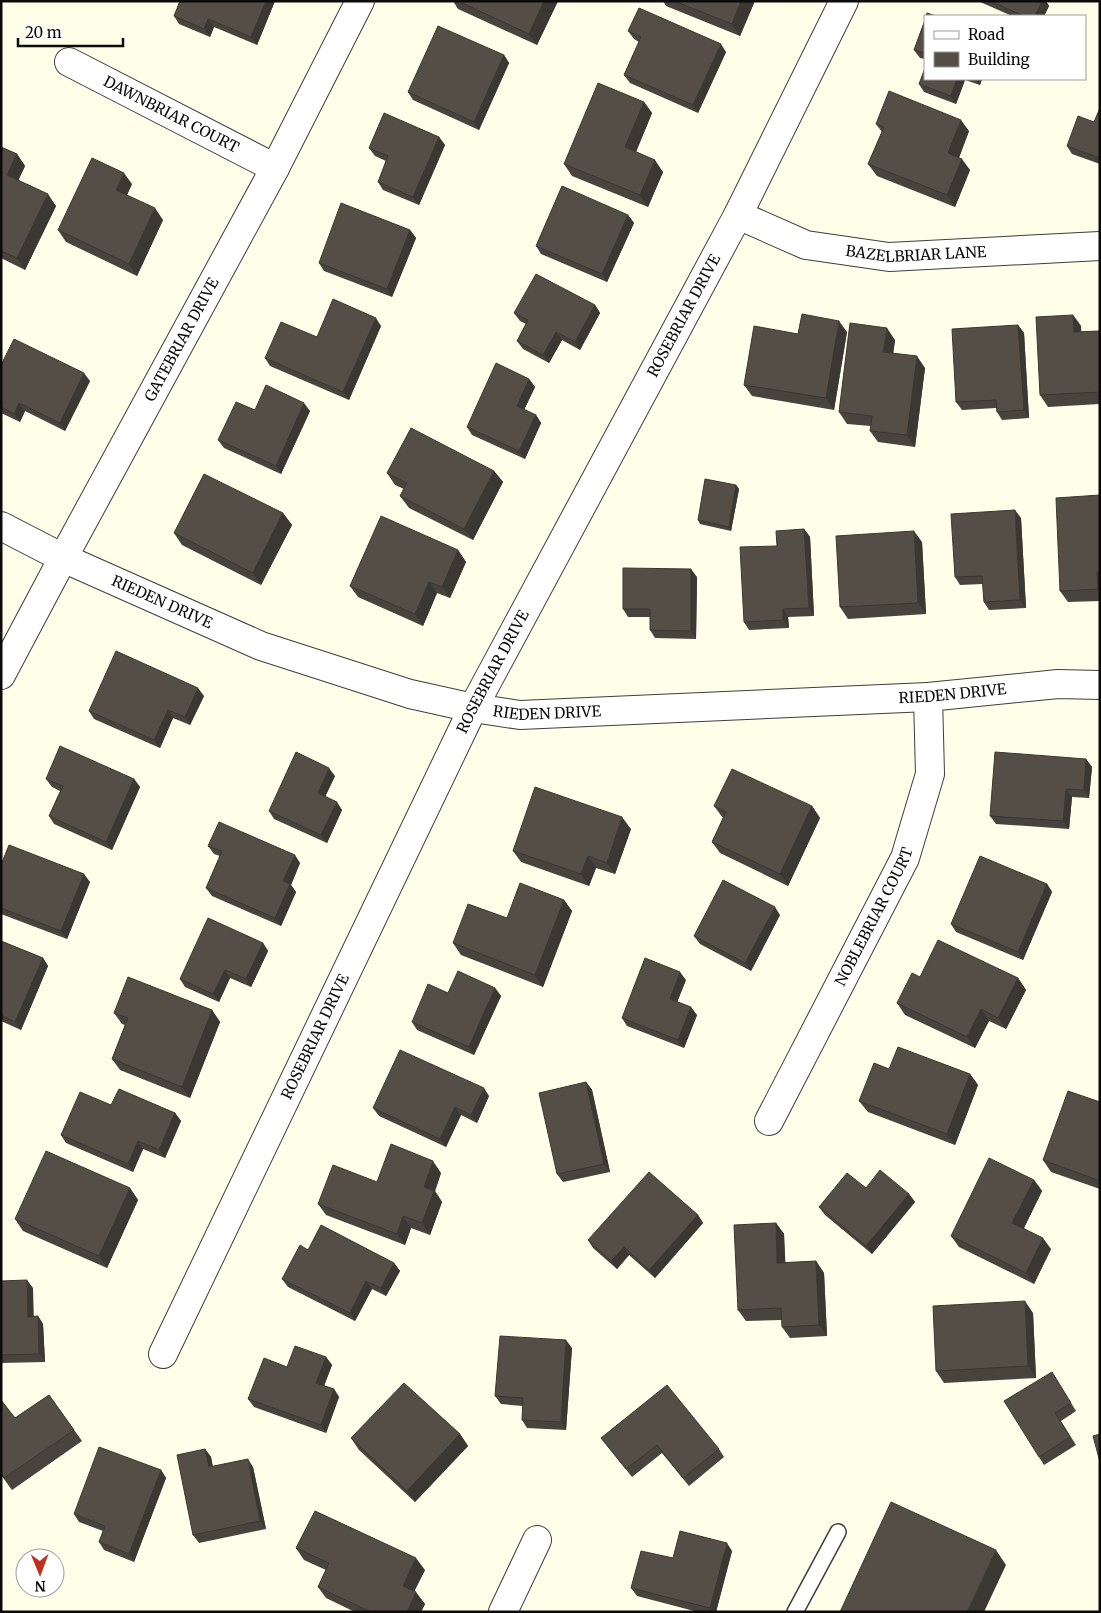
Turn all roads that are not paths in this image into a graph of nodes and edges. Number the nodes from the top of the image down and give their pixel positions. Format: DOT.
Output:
graph roads {
  1 [pos="360,1"];
  2 [pos="844,1"];
  3 [pos="69,62"];
  4 [pos="275,168"];
  5 [pos="738,215"];
  6 [pos="1100,246"];
  7 [pos="1,526"];
  8 [pos="62,558"];
  9 [pos="1,675"];
  10 [pos="1100,685"];
  11 [pos="928,697"];
  12 [pos="474,708"];
  13 [pos="769,1120"];
  14 [pos="163,1354"];
  15 [pos="838,1532"];
  16 [pos="537,1540"];
  17 [pos="503,1612"];
  18 [pos="795,1612"];
  1 -- 4 [label="street, GATEBRIAR DRIVE"];
  2 -- 5 [label="street, ROSEBRIAR DRIVE"];
  3 -- 4 [label="street, DAWNBRIAR COURT"];
  4 -- 8 [label="street, GATEBRIAR DRIVE"];
  5 -- 6 [label="street, BAZELBRIAR LANE"];
  5 -- 12 [label="street, ROSEBRIAR DRIVE"];
  7 -- 8 [label="street, RIEDEN DRIVE"];
  8 -- 9 [label="street, GATEBRIAR DRIVE"];
  8 -- 12 [label="street, RIEDEN DRIVE"];
  10 -- 11 [label="street, RIEDEN DRIVE"];
  11 -- 12 [label="street, RIEDEN DRIVE"];
  11 -- 13 [label="street, NOBLEBRIAR COURT"];
  12 -- 14 [label="street, ROSEBRIAR DRIVE"];
  15 -- 18 [label="lane"];
  16 -- 17 [label="street"];
}
